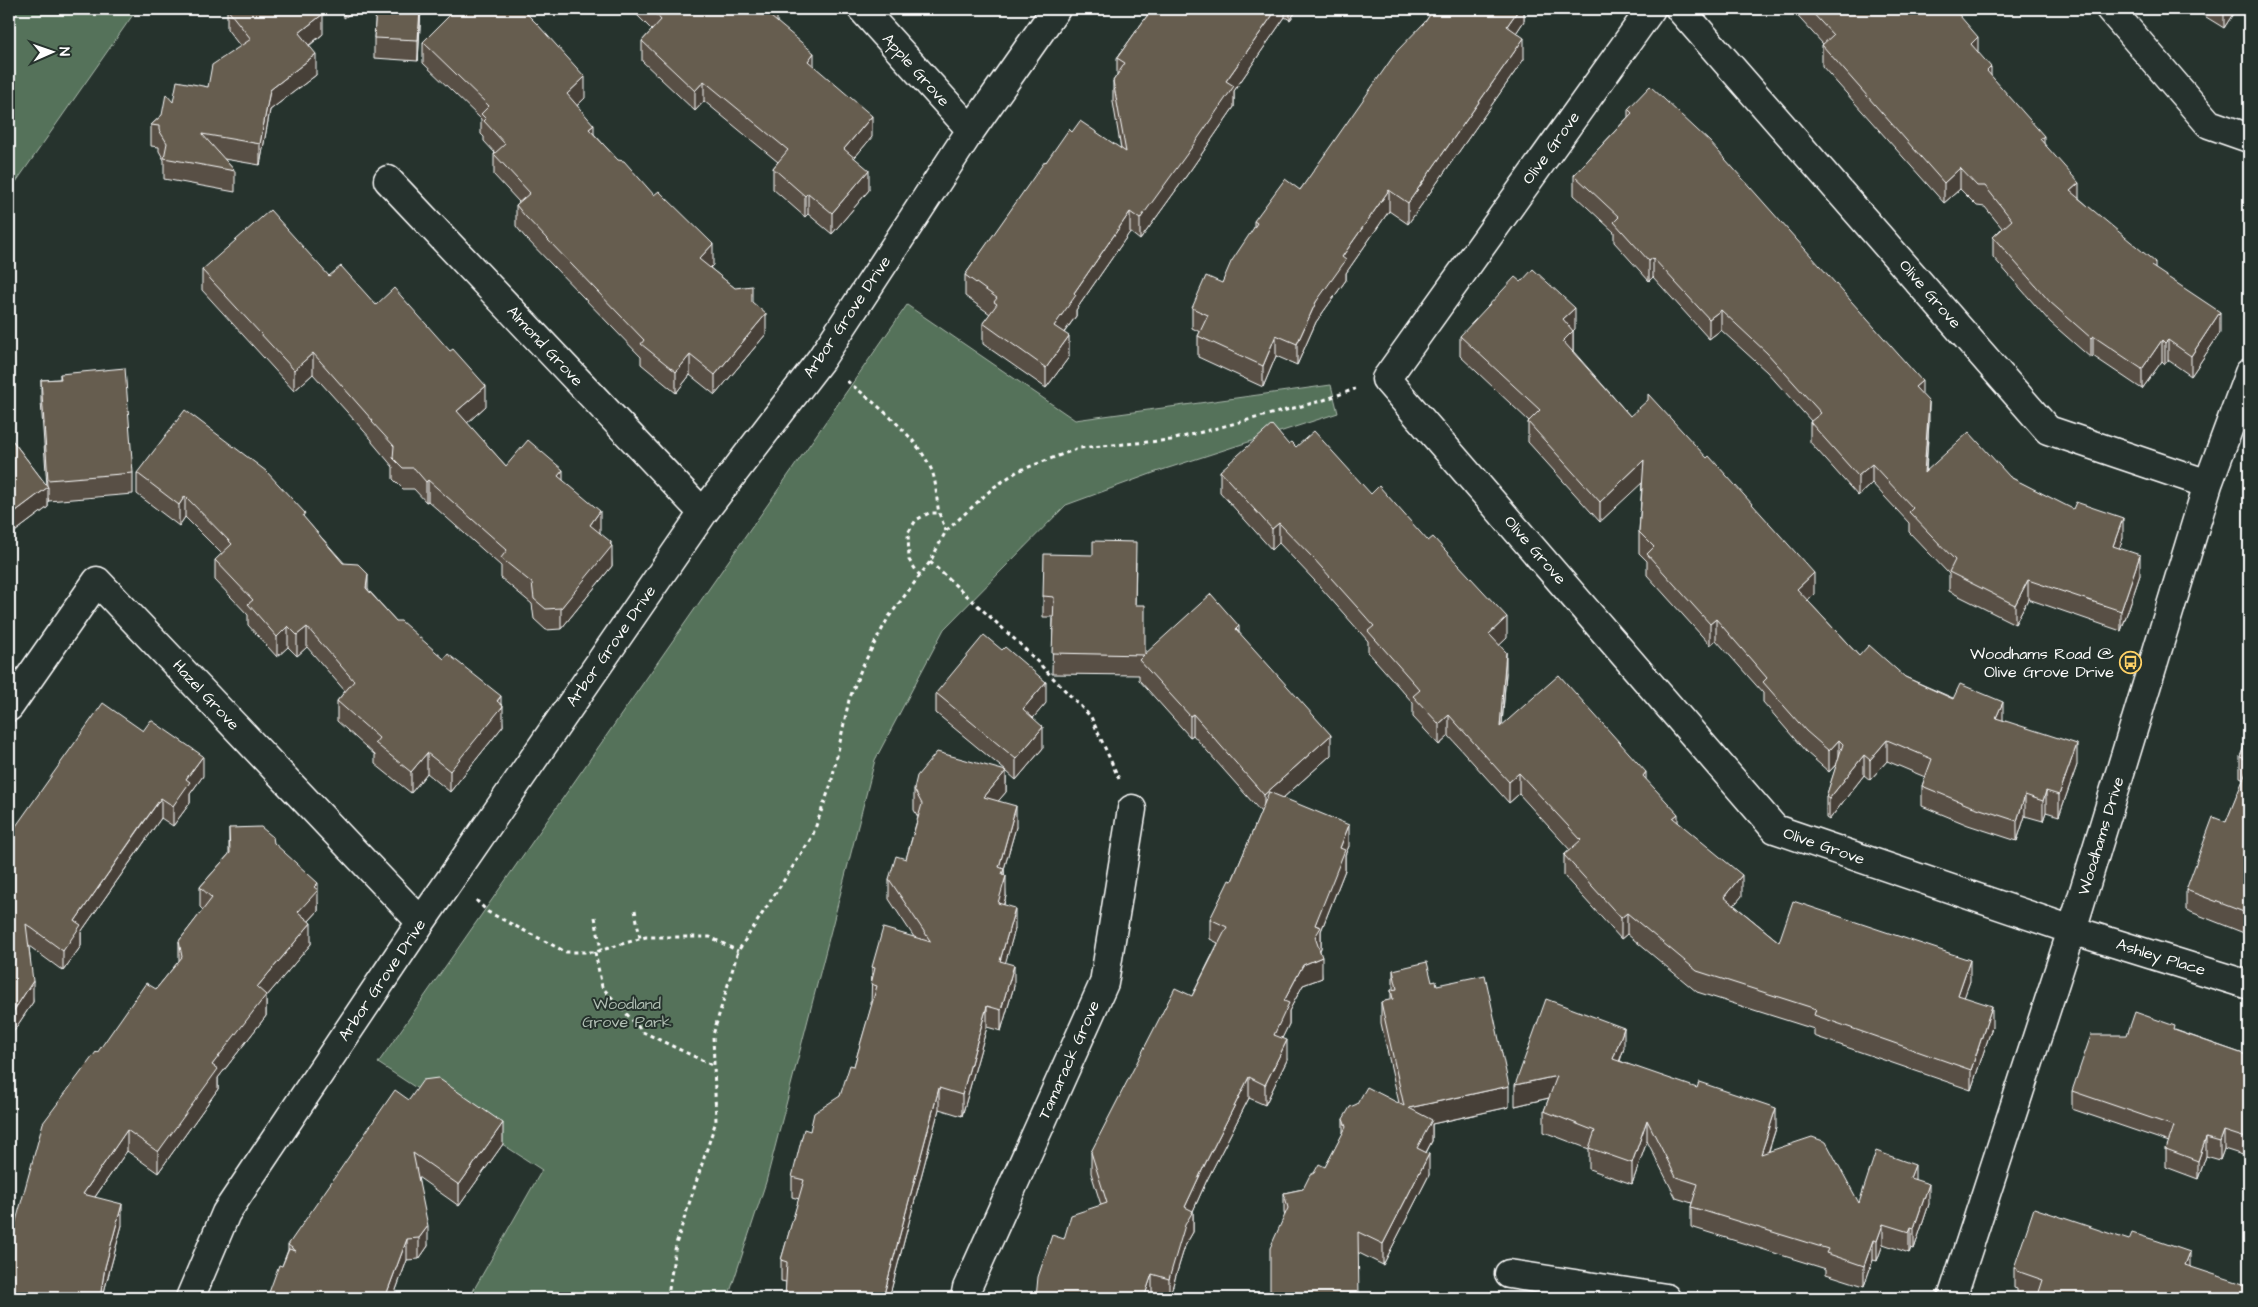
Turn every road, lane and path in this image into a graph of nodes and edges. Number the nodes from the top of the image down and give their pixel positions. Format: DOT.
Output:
graph roads {
  1 [pos="862,9"];
  2 [pos="1056,9"];
  3 [pos="1651,9"];
  4 [pos="1680,9"];
  5 [pos="2110,9"];
  6 [pos="970,130"];
  7 [pos="2249,138"];
  8 [pos="388,180"];
  9 [pos="821,360"];
  10 [pos="2249,373"];
  11 [pos="1386,379"];
  12 [pos="2208,484"];
  13 [pos="703,513"];
  14 [pos="940,513"];
  15 [pos="946,531"];
  16 [pos="930,562"];
  17 [pos="920,576"];
  18 [pos="9,707"];
  19 [pos="1132,809"];
  20 [pos="452,876"];
  21 [pos="635,910"];
  22 [pos="595,917"];
  23 [pos="421,922"];
  24 [pos="2072,930"];
  25 [pos="640,938"];
  26 [pos="601,950"];
  27 [pos="738,950"];
  28 [pos="595,952"];
  29 [pos="2249,985"];
  30 [pos="714,1066"];
  31 [pos="1509,1274"];
  32 [pos="190,1298"];
  33 [pos="669,1298"];
  34 [pos="965,1298"];
  35 [pos="1666,1298"];
  36 [pos="1952,1298"];
  1 -- 6 [label="street, Apple Grove"];
  2 -- 6 [label="street, Arbor Grove Drive"];
  3 -- 11 [label="street, Olive Grove"];
  4 -- 12 [label="street, Olive Grove"];
  5 -- 7 [label="street"];
  6 -- 9 [label="street, Arbor Grove Drive"];
  8 -- 13 [label="street, Almond Grove"];
  9 -- 13 [label="street, Arbor Grove Drive"];
  9 -- 14 [label="path"];
  10 -- 12 [label="street, Woodhams Drive"];
  11 -- 15 [label="path"];
  11 -- 24 [label="street, Olive Grove"];
  12 -- 24 [label="street, Woodhams Drive"];
  13 -- 20 [label="street, Arbor Grove Drive"];
  14 -- 15 [label="path"];
  14 -- 17 [label="path"];
  15 -- 16 [label="path"];
  16 -- 17 [label="path"];
  16 -- 19 [label="path"];
  17 -- 27 [label="path"];
  18 -- 23 [label="street, Hazel Grove"];
  19 -- 34 [label="street, Tamarack Grove"];
  20 -- 23 [label="street, Arbor Grove Drive"];
  20 -- 28 [label="path"];
  21 -- 25 [label="path"];
  22 -- 26 [label="path"];
  23 -- 32 [label="street, Arbor Grove Drive"];
  24 -- 29 [label="street, Ashley Place"];
  24 -- 36 [label="street, Woodhams Drive"];
  25 -- 26 [label="path"];
  25 -- 27 [label="path"];
  26 -- 28 [label="path"];
  27 -- 30 [label="path"];
  28 -- 30 [label="path"];
  30 -- 33 [label="path"];
  31 -- 35 [label="street"];
}
